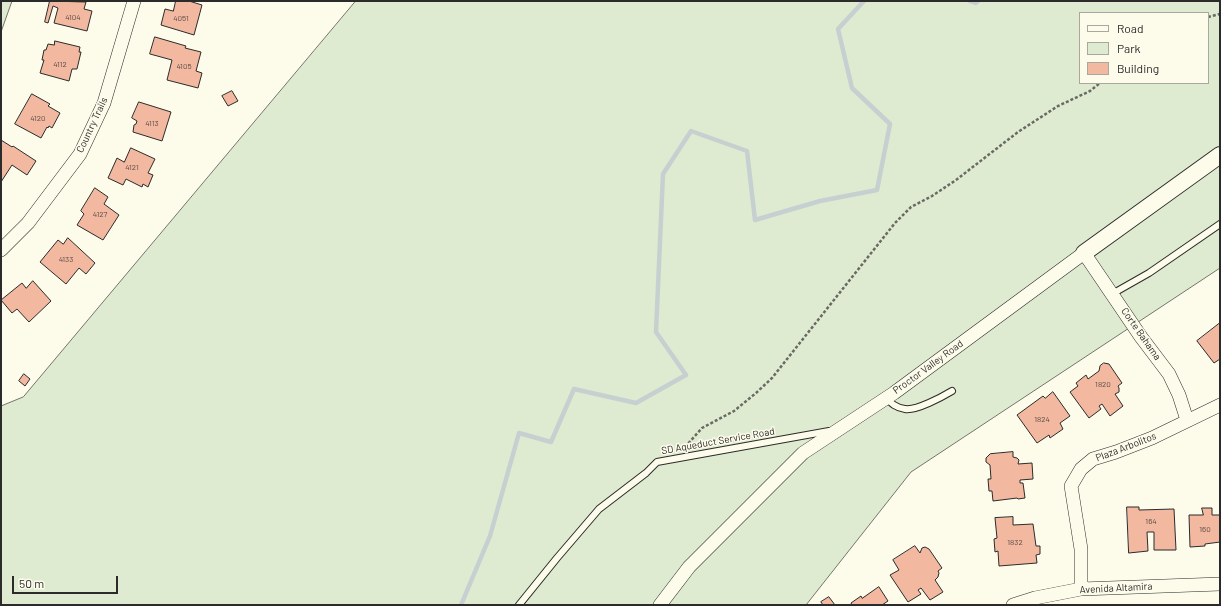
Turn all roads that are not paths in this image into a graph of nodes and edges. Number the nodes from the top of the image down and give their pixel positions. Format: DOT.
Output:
graph roads {
  1 [pos="134,1"];
  2 [pos="1220,155"];
  3 [pos="1220,224"];
  4 [pos="1,250"];
  5 [pos="1084,253"];
  6 [pos="1112,294"];
  7 [pos="952,391"];
  8 [pos="886,398"];
  9 [pos="1220,405"];
  10 [pos="1187,420"];
  11 [pos="837,430"];
  12 [pos="1220,584"];
  13 [pos="1081,589"];
  14 [pos="519,605"];
  15 [pos="660,605"];
  16 [pos="1013,605"];
  1 -- 4 [label="street, Country Trails"];
  2 -- 5 [label="street, Proctor Valley Road"];
  3 -- 6 [label="lane"];
  5 -- 6 [label="street, Corte Bahama"];
  5 -- 8 [label="street, Proctor Valley Road"];
  6 -- 10 [label="street, Corte Bahama"];
  7 -- 8 [label="lane"];
  8 -- 11 [label="street, Proctor Valley Road"];
  9 -- 10 [label="street, Plaza Arbolitos"];
  10 -- 13 [label="street, Plaza Arbolitos"];
  11 -- 14 [label="lane, SD Aqueduct Service Road"];
  11 -- 15 [label="street, Proctor Valley Road"];
  12 -- 13 [label="street, Avenida Altamira"];
  13 -- 16 [label="street, Avenida Altamira"];
}
